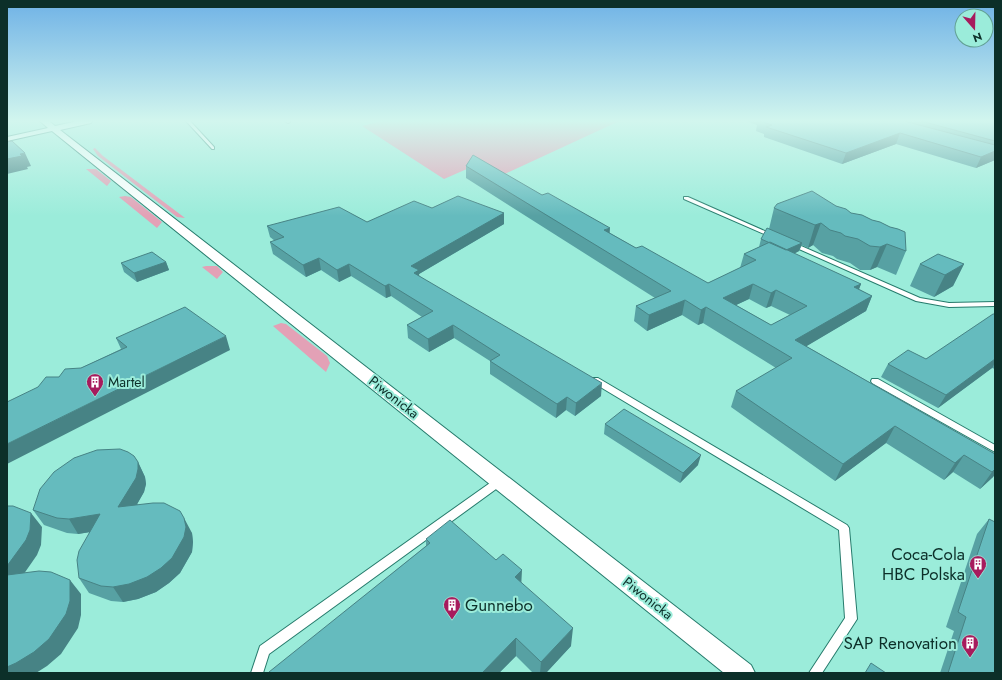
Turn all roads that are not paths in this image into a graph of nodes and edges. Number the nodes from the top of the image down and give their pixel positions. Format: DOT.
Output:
graph roads {
  1 [pos="85,153"];
  2 [pos="686,198"];
  3 [pos="777,238"];
  4 [pos="784,241"];
  5 [pos="995,304"];
  6 [pos="588,376"];
  7 [pos="875,381"];
  8 [pos="995,449"];
  9 [pos="500,481"];
  10 [pos="257,673"];
  11 [pos="743,673"];
  12 [pos="815,673"];
  1 -- 9 [label="street, Piwonicka"];
  2 -- 3 [label="lane"];
  4 -- 5 [label="lane"];
  6 -- 12 [label="lane"];
  7 -- 8 [label="lane"];
  9 -- 10 [label="lane"];
  9 -- 11 [label="street, Piwonicka"];
}
